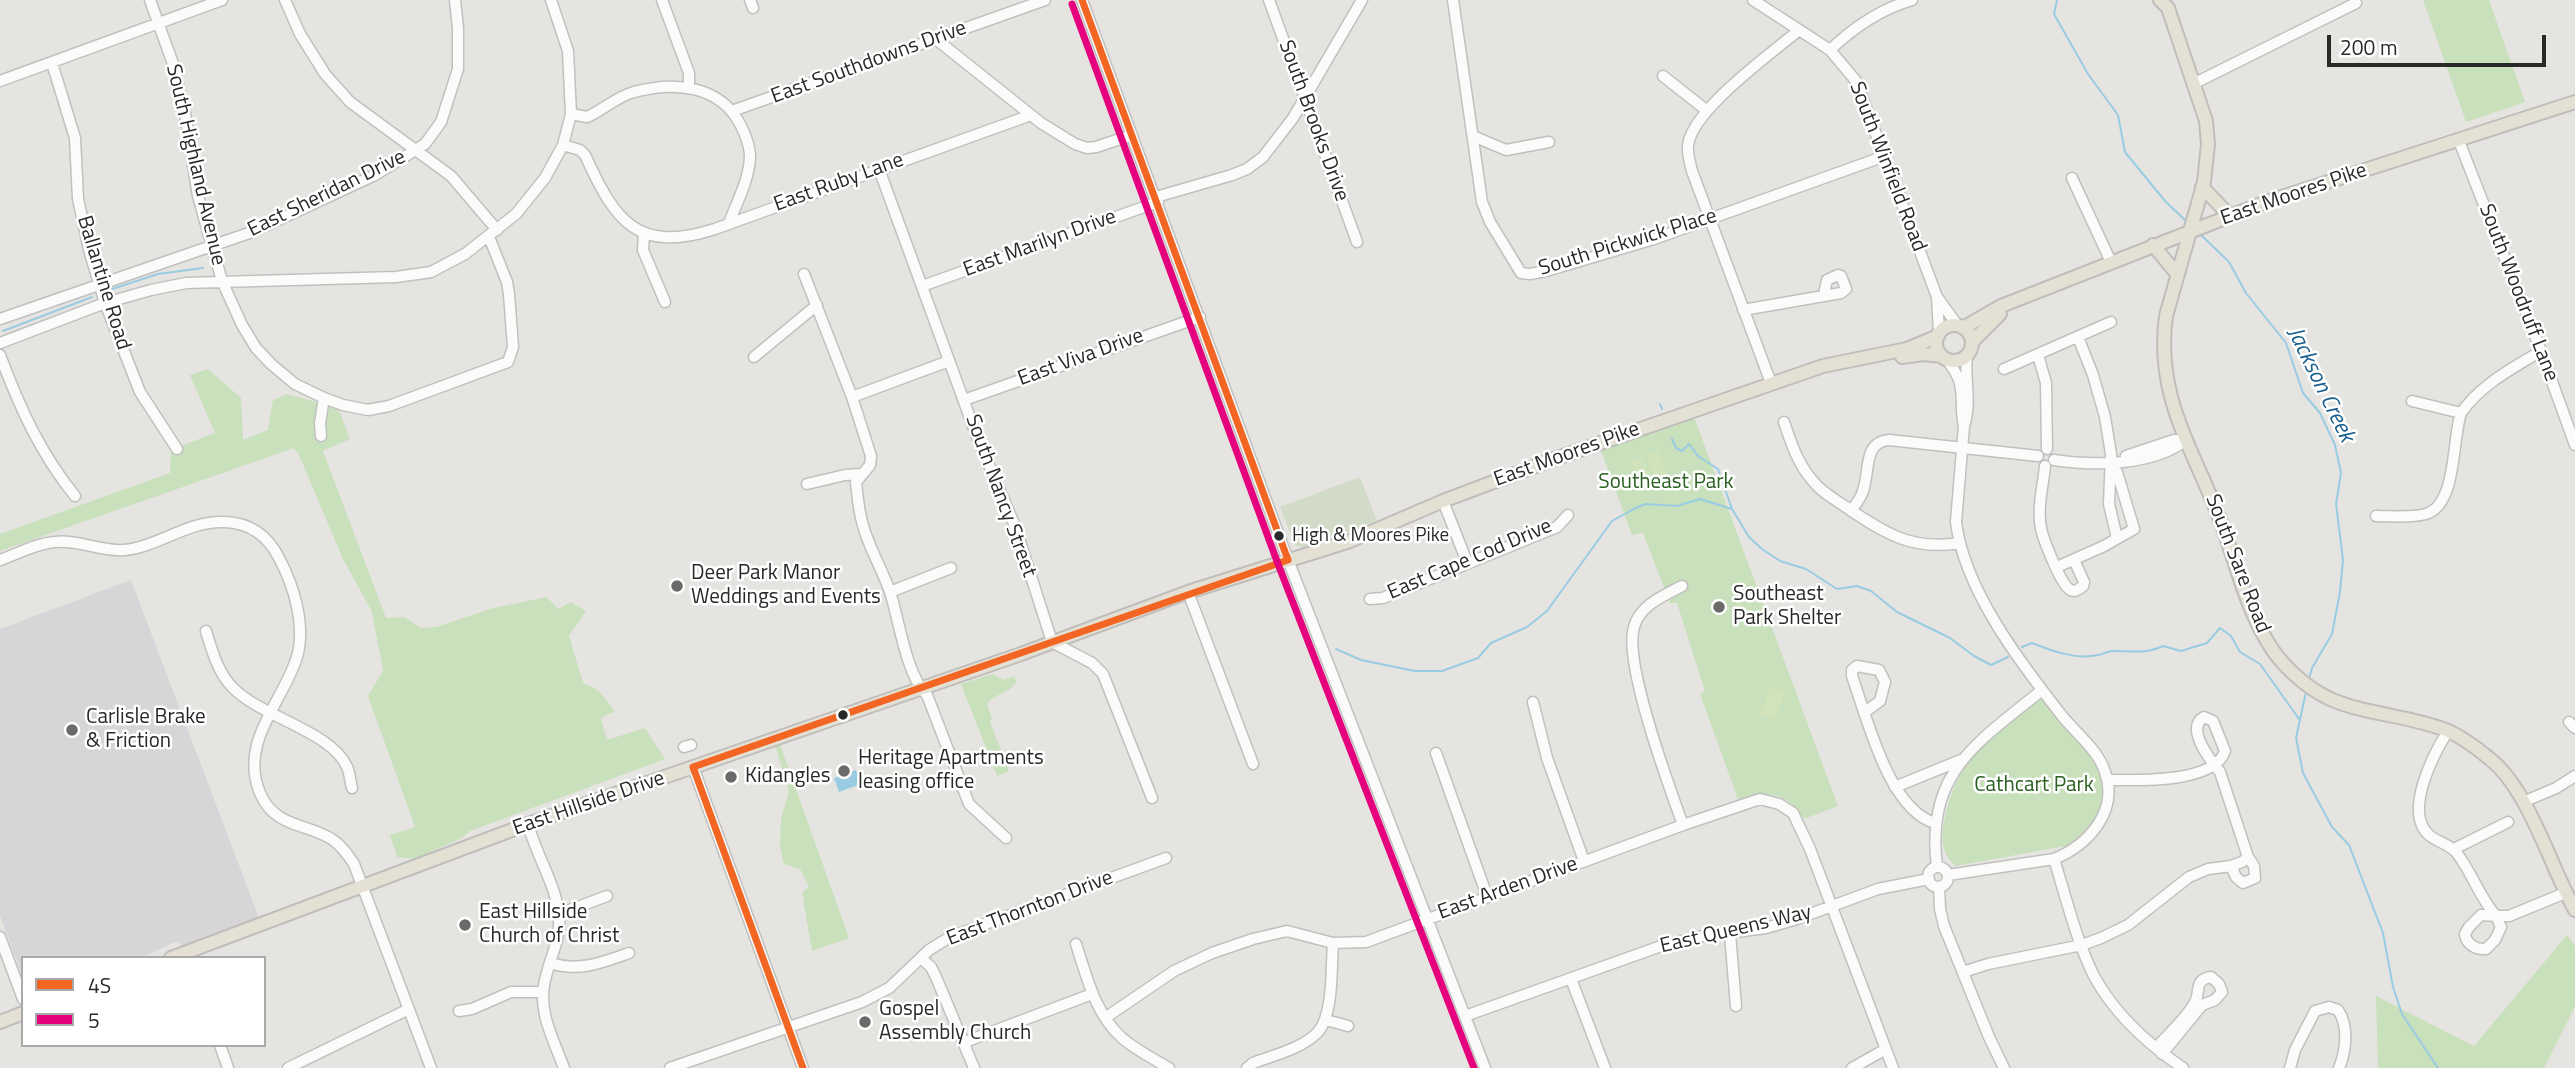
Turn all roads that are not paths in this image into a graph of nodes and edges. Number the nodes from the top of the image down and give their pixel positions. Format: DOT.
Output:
graph roads {
  1 [pos="150,0"];
  2 [pos="222,0"];
  3 [pos="285,0"];
  4 [pos="455,0"];
  5 [pos="551,0"];
  6 [pos="662,0"];
  7 [pos="1045,0"];
  8 [pos="1083,0"];
  9 [pos="1269,0"];
  10 [pos="1362,0"];
  11 [pos="1453,0"];
  12 [pos="1753,0"];
  13 [pos="1912,0"];
  14 [pos="2166,3"];
  15 [pos="2356,3"];
  16 [pos="158,23"];
  17 [pos="1799,30"];
  18 [pos="937,40"];
  19 [pos="1830,50"];
  20 [pos="52,64"];
  21 [pos="1663,76"];
  22 [pos="0,81"];
  23 [pos="2195,83"];
  24 [pos="689,87"];
  25 [pos="1306,97"];
  26 [pos="2575,102"];
  27 [pos="1706,110"];
  28 [pos="732,111"];
  29 [pos="571,114"];
  30 [pos="1031,115"];
  31 [pos="1132,135"];
  32 [pos="1473,136"];
  33 [pos="2459,141"];
  34 [pos="1549,142"];
  35 [pos="563,145"];
  36 [pos="416,151"];
  37 [pos="1885,156"];
  38 [pos="878,169"];
  39 [pos="2072,178"];
  40 [pos="2202,187"];
  41 [pos="1157,199"];
  42 [pos="2230,216"];
  43 [pos="1709,220"];
  44 [pos="729,223"];
  45 [pos="2187,233"];
  46 [pos="493,234"];
  47 [pos="644,234"];
  48 [pos="1357,242"];
  49 [pos="2152,245"];
  50 [pos="212,247"];
  51 [pos="2111,262"];
  52 [pos="804,274"];
  53 [pos="2177,274"];
  54 [pos="222,281"];
  55 [pos="99,283"];
  56 [pos="922,286"];
  57 [pos="1824,294"];
  58 [pos="1937,297"];
  59 [pos="2017,301"];
  60 [pos="665,302"];
  61 [pos="104,303"];
  62 [pos="817,305"];
  63 [pos="1743,310"];
  64 [pos="1200,317"];
  65 [pos="0,318"];
  66 [pos="2111,322"];
  67 [pos="1960,327"];
  68 [pos="1939,335"];
  69 [pos="2078,337"];
  70 [pos="1972,342"];
  71 [pos="0,343"];
  72 [pos="2541,351"];
  73 [pos="0,355"];
  74 [pos="1967,355"];
  75 [pos="2038,355"];
  76 [pos="754,357"];
  77 [pos="1945,358"];
  78 [pos="949,361"];
  79 [pos="1850,361"];
  80 [pos="2004,369"];
  81 [pos="1771,383"];
  82 [pos="852,397"];
  83 [pos="324,398"];
  84 [pos="964,400"];
  85 [pos="2412,401"];
  86 [pos="2462,413"];
  87 [pos="1784,422"];
  88 [pos="1964,426"];
  89 [pos="321,436"];
  90 [pos="2186,440"];
  91 [pos="2575,445"];
  92 [pos="177,449"];
  93 [pos="1963,449"];
  94 [pos="2042,453"];
  95 [pos="2054,460"];
  96 [pos="2113,464"];
  97 [pos="2045,466"];
  98 [pos="861,474"];
  99 [pos="807,484"];
  100 [pos="75,496"];
  101 [pos="2126,500"];
  102 [pos="1443,501"];
  103 [pos="2109,504"];
  104 [pos="1851,510"];
  105 [pos="1568,515"];
  106 [pos="2376,516"];
  107 [pos="2117,538"];
  108 [pos="1960,543"];
  109 [pos="0,560"];
  110 [pos="1288,560"];
  111 [pos="2074,560"];
  112 [pos="1467,562"];
  113 [pos="2057,567"];
  114 [pos="951,568"];
  115 [pos="1682,586"];
  116 [pos="890,592"];
  117 [pos="1188,592"];
  118 [pos="1370,599"];
  119 [pos="206,631"];
  120 [pos="1052,642"];
  121 [pos="920,689"];
  122 [pos="2042,690"];
  123 [pos="1533,702"];
  124 [pos="1865,712"];
  125 [pos="270,714"];
  126 [pos="2448,731"];
  127 [pos="1436,753"];
  128 [pos="1961,760"];
  129 [pos="1254,764"];
  130 [pos="694,767"];
  131 [pos="1935,772"];
  132 [pos="2575,776"];
  133 [pos="1950,779"];
  134 [pos="2108,780"];
  135 [pos="1895,787"];
  136 [pos="352,788"];
  137 [pos="1152,797"];
  138 [pos="2523,802"];
  139 [pos="2508,822"];
  140 [pos="1935,823"];
  141 [pos="528,824"];
  142 [pos="1683,825"];
  143 [pos="1006,838"];
  144 [pos="2454,849"];
  145 [pos="2248,857"];
  146 [pos="1166,858"];
  147 [pos="2054,859"];
  148 [pos="1584,860"];
  149 [pos="2231,866"];
  150 [pos="1937,867"];
  151 [pos="1948,875"];
  152 [pos="1929,879"];
  153 [pos="363,885"];
  154 [pos="1939,887"];
  155 [pos="2565,893"];
  156 [pos="1487,895"];
  157 [pos="607,897"];
  158 [pos="1831,907"];
  159 [pos="2575,910"];
  160 [pos="559,914"];
  161 [pos="1427,918"];
  162 [pos="1730,933"];
  163 [pos="0,937"];
  164 [pos="1333,943"];
  165 [pos="1076,944"];
  166 [pos="2082,945"];
  167 [pos="629,953"];
  168 [pos="187,955"];
  169 [pos="921,958"];
  170 [pos="550,963"];
  171 [pos="1963,972"];
  172 [pos="1571,979"];
  173 [pos="543,992"];
  174 [pos="21,994"];
  175 [pos="1092,994"];
  176 [pos="2202,999"];
  177 [pos="1736,1006"];
  178 [pos="409,1009"];
  179 [pos="459,1012"];
  180 [pos="21,1014"];
  181 [pos="1465,1016"];
  182 [pos="1105,1018"];
  183 [pos="1326,1020"];
  184 [pos="0,1021"];
  185 [pos="1348,1026"];
  186 [pos="788,1027"];
  187 [pos="965,1042"];
  188 [pos="221,1047"];
  189 [pos="1886,1049"];
  190 [pos="2159,1051"];
  191 [pos="687,1065"];
  192 [pos="2005,1067"];
  193 [pos="228,1068"];
  194 [pos="288,1068"];
  195 [pos="431,1068"];
  196 [pos="564,1068"];
  197 [pos="670,1068"];
  198 [pos="803,1068"];
  199 [pos="974,1068"];
  200 [pos="1169,1068"];
  201 [pos="1247,1068"];
  202 [pos="1485,1068"];
  203 [pos="1605,1068"];
  204 [pos="1852,1068"];
  205 [pos="1894,1068"];
  206 [pos="2183,1068"];
  207 [pos="2290,1068"];
  208 [pos="2339,1068"];
  1 -- 16 [label="street, South Highland Avenue"];
  2 -- 16 [label="street"];
  3 -- 36 [label="street"];
  4 -- 36 [label="street, East Sheridan Drive"];
  5 -- 29 [label="street"];
  6 -- 24 [label="street"];
  7 -- 18 [label="street, East Southdowns Drive"];
  8 -- 31 [label="street"];
  9 -- 25 [label="street, South Brooks Drive"];
  10 -- 25 [label="street, East Marilyn Drive"];
  11 -- 32 [label="street, South Pickwick Place"];
  12 -- 17 [label="street, South Winfield Road"];
  13 -- 19 [label="street"];
  14 -- 23 [label="main road, South Sare Road"];
  15 -- 23 [label="street"];
  16 -- 20 [label="street"];
  16 -- 50 [label="street, South Highland Avenue"];
  17 -- 19 [label="street, South Winfield Road"];
  17 -- 27 [label="street"];
  18 -- 28 [label="street, East Southdowns Drive"];
  18 -- 30 [label="street"];
  19 -- 37 [label="street, South Winfield Road"];
  20 -- 22 [label="street"];
  20 -- 55 [label="street, Ballantine Road"];
  21 -- 27 [label="street"];
  23 -- 40 [label="main road, South Sare Road"];
  24 -- 28 [label="street"];
  24 -- 29 [label="street"];
  25 -- 41 [label="street, East Marilyn Drive"];
  25 -- 48 [label="street, South Brooks Drive"];
  26 -- 33 [label="main road, East Moores Pike"];
  27 -- 43 [label="street"];
  28 -- 44 [label="street"];
  29 -- 35 [label="street"];
  30 -- 31 [label="street"];
  30 -- 38 [label="street, East Ruby Lane"];
  31 -- 41 [label="street"];
  32 -- 34 [label="street"];
  32 -- 43 [label="street, South Pickwick Place"];
  33 -- 42 [label="main road, East Moores Pike"];
  33 -- 72 [label="street, South Woodruff Lane"];
  35 -- 46 [label="street"];
  35 -- 47 [label="street"];
  36 -- 46 [label="street"];
  36 -- 50 [label="street, East Sheridan Drive"];
  37 -- 43 [label="street, South Pickwick Place"];
  37 -- 58 [label="street, South Winfield Road"];
  38 -- 44 [label="street, East Ruby Lane"];
  38 -- 56 [label="street, South Nancy Street"];
  39 -- 51 [label="street"];
  40 -- 42 [label="main road"];
  40 -- 45 [label="main road, South Sare Road"];
  41 -- 56 [label="street, East Marilyn Drive"];
  41 -- 64 [label="street"];
  42 -- 45 [label="main road, East Moores Pike"];
  43 -- 63 [label="street"];
  44 -- 47 [label="street, East Ruby Lane"];
  45 -- 49 [label="main road, East Moores Pike"];
  45 -- 53 [label="main road, South Sare Road"];
  46 -- 54 [label="street"];
  46 -- 83 [label="street, South Highland Avenue"];
  47 -- 60 [label="street"];
  49 -- 51 [label="main road, East Moores Pike"];
  49 -- 53 [label="main road"];
  50 -- 54 [label="street, South Highland Avenue"];
  50 -- 55 [label="street, East Sheridan Drive"];
  51 -- 59 [label="main road, East Moores Pike"];
  52 -- 62 [label="street"];
  53 -- 90 [label="main road, South Sare Road"];
  54 -- 61 [label="street"];
  54 -- 83 [label="street, South Highland Avenue"];
  55 -- 61 [label="street, Ballantine Road"];
  55 -- 65 [label="street, East Sheridan Drive"];
  56 -- 78 [label="street, South Nancy Street"];
  57 -- 63 [label="street"];
  58 -- 67 [label="street, South Winfield Road"];
  58 -- 68 [label="street, South Winfield Road"];
  59 -- 67 [label="main road, East Moores Pike"];
  59 -- 70 [label="main road, East Moores Pike"];
  61 -- 71 [label="street"];
  61 -- 92 [label="street, Ballantine Road"];
  62 -- 76 [label="street"];
  62 -- 82 [label="street"];
  63 -- 81 [label="street"];
  64 -- 84 [label="street, East Viva Drive"];
  64 -- 110 [label="street"];
  66 -- 69 [label="street"];
  67 -- 68 [label="main road"];
  67 -- 70 [label="main road"];
  68 -- 77 [label="main road"];
  68 -- 79 [label="main road, East Moores Pike"];
  69 -- 75 [label="street"];
  69 -- 96 [label="street"];
  70 -- 74 [label="main road"];
  72 -- 86 [label="street"];
  72 -- 91 [label="street, South Woodruff Lane"];
  73 -- 100 [label="street"];
  74 -- 77 [label="main road"];
  74 -- 88 [label="street"];
  75 -- 80 [label="street"];
  75 -- 94 [label="street"];
  77 -- 79 [label="main road, East Moores Pike"];
  77 -- 88 [label="street"];
  78 -- 82 [label="street"];
  78 -- 84 [label="street, South Nancy Street"];
  79 -- 81 [label="main road, East Moores Pike"];
  81 -- 102 [label="main road, East Moores Pike"];
  82 -- 98 [label="street"];
  83 -- 89 [label="street"];
  84 -- 120 [label="street, South Nancy Street"];
  85 -- 86 [label="street"];
  86 -- 106 [label="street"];
  87 -- 104 [label="street"];
  88 -- 93 [label="street"];
  90 -- 96 [label="street"];
  90 -- 126 [label="main road, South Sare Road"];
  93 -- 94 [label="street"];
  93 -- 104 [label="street"];
  93 -- 108 [label="street"];
  94 -- 95 [label="street"];
  94 -- 97 [label="street"];
  95 -- 96 [label="street"];
  95 -- 97 [label="street"];
  96 -- 101 [label="street"];
  96 -- 103 [label="street"];
  97 -- 113 [label="street"];
  98 -- 99 [label="street"];
  98 -- 116 [label="street"];
  101 -- 103 [label="street"];
  101 -- 107 [label="street"];
  102 -- 110 [label="main road, East Moores Pike"];
  102 -- 112 [label="street"];
  103 -- 107 [label="street"];
  104 -- 108 [label="street"];
  105 -- 112 [label="street, East Cape Cod Drive"];
  107 -- 111 [label="street"];
  108 -- 122 [label="street"];
  109 -- 125 [label="street"];
  110 -- 117 [label="main road, East Hillside Drive"];
  110 -- 161 [label="street"];
  111 -- 113 [label="street"];
  111 -- 113 [label="street"];
  112 -- 118 [label="street, East Cape Cod Drive"];
  114 -- 116 [label="street"];
  115 -- 142 [label="street"];
  116 -- 121 [label="street"];
  117 -- 120 [label="main road, East Hillside Drive"];
  117 -- 129 [label="street"];
  119 -- 125 [label="street"];
  120 -- 121 [label="main road, East Hillside Drive"];
  120 -- 137 [label="street"];
  121 -- 130 [label="main road, East Hillside Drive"];
  121 -- 143 [label="street"];
  122 -- 128 [label="street"];
  122 -- 134 [label="street"];
  123 -- 148 [label="street"];
  124 -- 124 [label="street"];
  124 -- 135 [label="street"];
  125 -- 136 [label="street"];
  125 -- 153 [label="street"];
  126 -- 138 [label="main road, South Sare Road"];
  126 -- 144 [label="street"];
  127 -- 156 [label="street"];
  128 -- 131 [label="street"];
  128 -- 133 [label="street"];
  130 -- 141 [label="main road, East Hillside Drive"];
  130 -- 186 [label="street"];
  131 -- 133 [label="street"];
  131 -- 135 [label="street"];
  132 -- 138 [label="street"];
  133 -- 140 [label="street"];
  134 -- 145 [label="street"];
  134 -- 147 [label="street"];
  135 -- 140 [label="street"];
  138 -- 155 [label="main road, South Sare Road"];
  139 -- 144 [label="street"];
  140 -- 150 [label="street"];
  141 -- 153 [label="main road, East Hillside Drive"];
  141 -- 160 [label="street"];
  142 -- 148 [label="street, East Arden Drive"];
  142 -- 158 [label="street, East Arden Drive"];
  144 -- 155 [label="street"];
  145 -- 149 [label="street"];
  145 -- 149 [label="street"];
  146 -- 169 [label="street, East Thornton Drive"];
  147 -- 151 [label="street"];
  147 -- 166 [label="street"];
  148 -- 156 [label="street, East Arden Drive"];
  149 -- 166 [label="street"];
  150 -- 151 [label="street"];
  150 -- 152 [label="street"];
  151 -- 154 [label="street"];
  152 -- 154 [label="street"];
  152 -- 158 [label="street, East Queens Way"];
  153 -- 168 [label="main road, East Hillside Drive"];
  153 -- 178 [label="street"];
  154 -- 171 [label="street"];
  155 -- 159 [label="main road, South Sare Road"];
  156 -- 161 [label="street, East Arden Drive"];
  157 -- 160 [label="street"];
  158 -- 162 [label="street, East Queens Way"];
  158 -- 189 [label="street"];
  160 -- 170 [label="street"];
  161 -- 164 [label="street, East Arden Drive"];
  161 -- 181 [label="street"];
  162 -- 172 [label="street, East Queens Way"];
  162 -- 177 [label="street"];
  163 -- 174 [label="street"];
  164 -- 182 [label="street, East Arden Drive"];
  164 -- 183 [label="street"];
  165 -- 175 [label="street"];
  166 -- 171 [label="street"];
  166 -- 190 [label="street"];
  167 -- 170 [label="street"];
  169 -- 186 [label="street, East Thornton Drive"];
  169 -- 187 [label="street"];
  170 -- 173 [label="street"];
  171 -- 192 [label="street"];
  172 -- 181 [label="street, East Queens Way"];
  172 -- 203 [label="street"];
  173 -- 179 [label="street"];
  173 -- 196 [label="street"];
  175 -- 182 [label="street"];
  175 -- 187 [label="street"];
  176 -- 190 [label="street"];
  178 -- 194 [label="street"];
  178 -- 195 [label="street"];
  180 -- 184 [label="main road"];
  181 -- 202 [label="street"];
  182 -- 200 [label="street"];
  183 -- 185 [label="street"];
  183 -- 201 [label="street"];
  186 -- 191 [label="street, East Thornton Drive"];
  186 -- 198 [label="street"];
  187 -- 199 [label="street"];
  188 -- 193 [label="street"];
  189 -- 204 [label="street"];
  189 -- 205 [label="street"];
  190 -- 206 [label="street"];
  191 -- 197 [label="street, East Thornton Drive"];
  207 -- 208 [label="street"];
}
